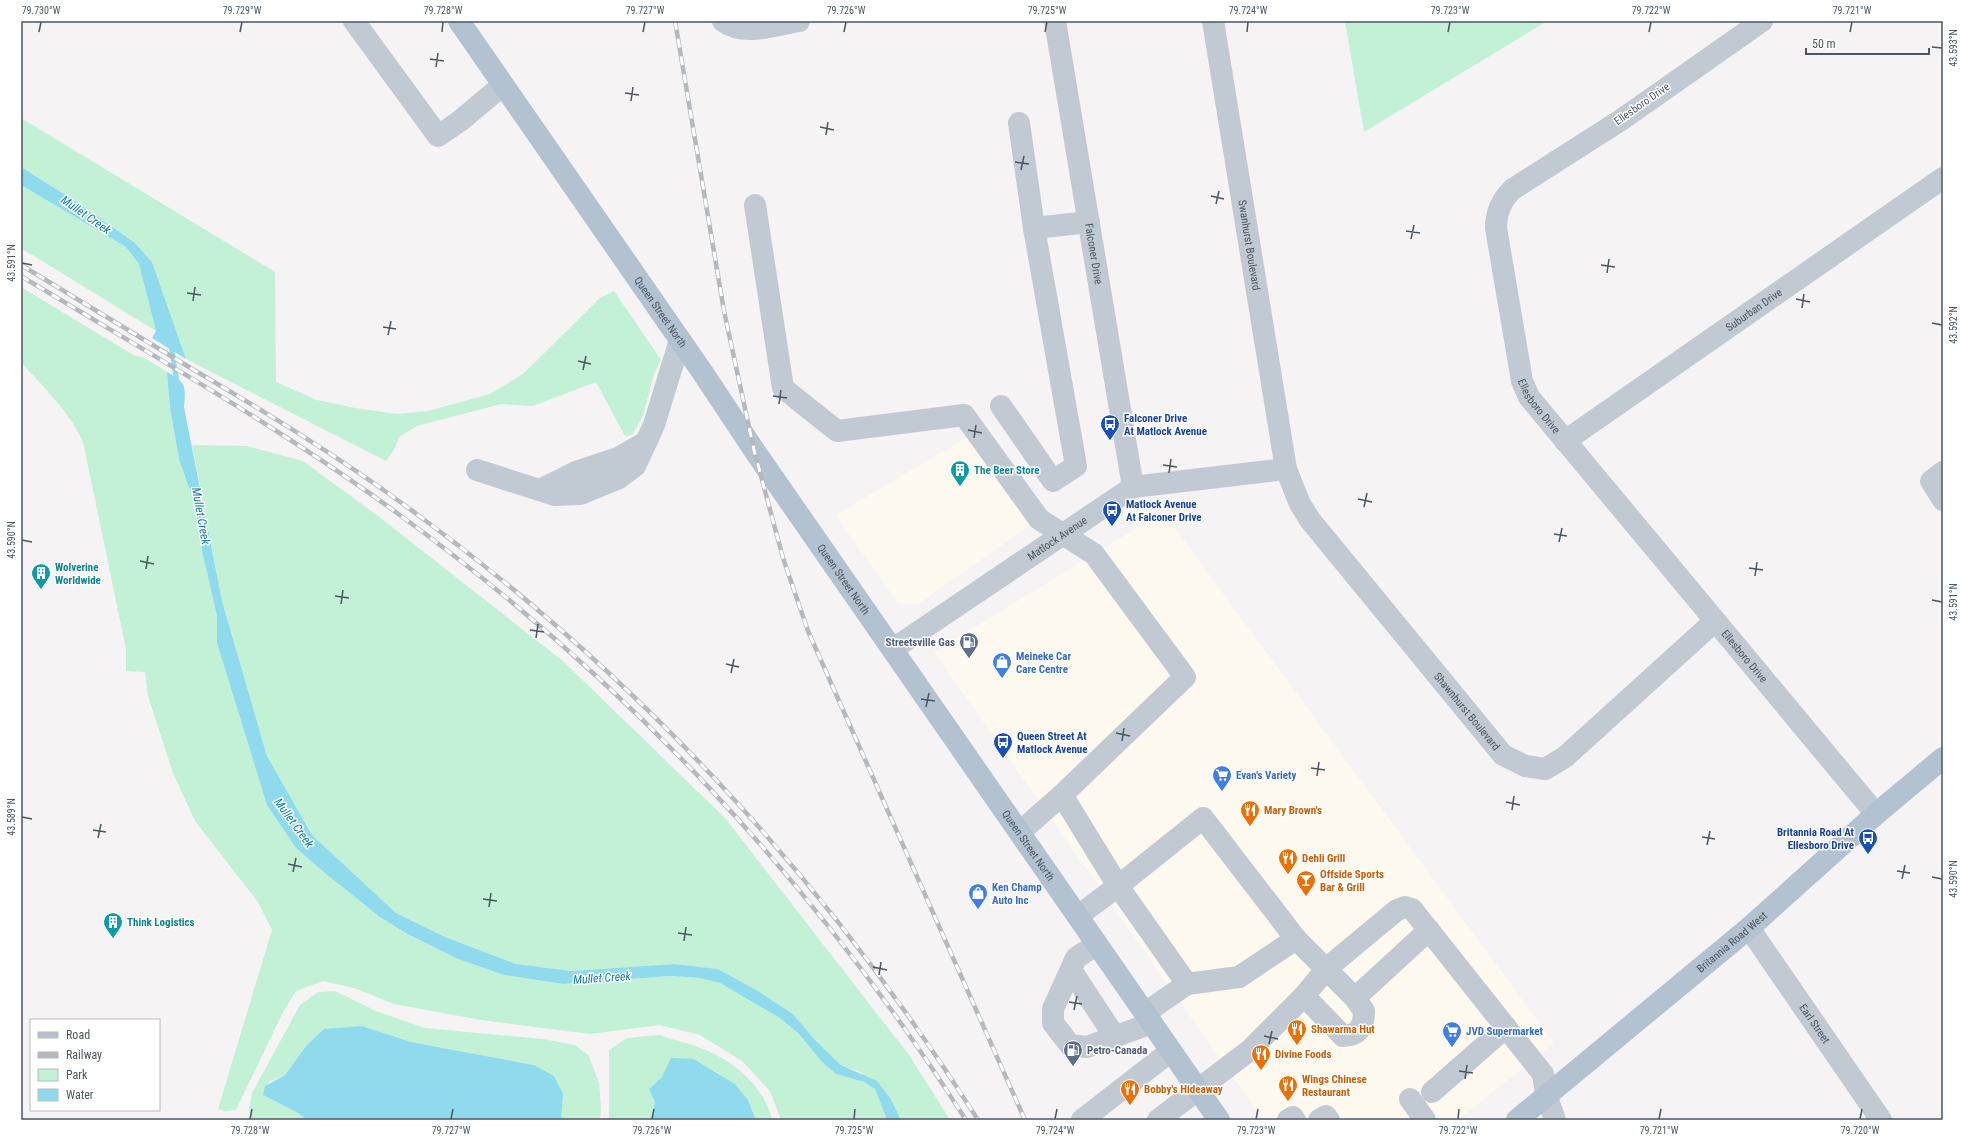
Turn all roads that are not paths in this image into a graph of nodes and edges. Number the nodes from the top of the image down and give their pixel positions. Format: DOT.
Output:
graph roads {
  1 [pos="354,21"];
  2 [pos="723,21"];
  3 [pos="799,21"];
  4 [pos="1055,21"];
  5 [pos="1213,21"];
  6 [pos="1762,21"];
  7 [pos="463,26"];
  8 [pos="503,85"];
  9 [pos="1019,122"];
  10 [pos="1943,178"];
  11 [pos="755,206"];
  12 [pos="1089,222"];
  13 [pos="1034,228"];
  14 [pos="680,340"];
  15 [pos="1001,406"];
  16 [pos="1565,440"];
  17 [pos="1286,469"];
  18 [pos="477,470"];
  19 [pos="1943,472"];
  20 [pos="1134,487"];
  21 [pos="1943,500"];
  22 [pos="1064,534"];
  23 [pos="1715,621"];
  24 [pos="893,649"];
  25 [pos="1943,758"];
  26 [pos="1062,795"];
  27 [pos="1876,814"];
  28 [pos="1020,832"];
  29 [pos="1118,886"];
  30 [pos="1078,916"];
  31 [pos="1749,928"];
  32 [pos="1429,930"];
  33 [pos="1296,939"];
  34 [pos="1097,944"];
  35 [pos="1327,968"];
  36 [pos="1068,977"];
  37 [pos="1187,984"];
  38 [pos="1304,996"];
  39 [pos="1354,998"];
  40 [pos="1149,1018"];
  41 [pos="1506,1027"];
  42 [pos="1108,1039"];
  43 [pos="1172,1051"];
  44 [pos="1198,1089"];
  45 [pos="1432,1092"];
  46 [pos="1546,1094"];
  47 [pos="1410,1099"];
  48 [pos="1216,1119"];
  49 [pos="1082,1120"];
  50 [pos="1158,1120"];
  51 [pos="1288,1120"];
  52 [pos="1295,1120"];
  53 [pos="1319,1120"];
  54 [pos="1329,1120"];
  55 [pos="1425,1120"];
  56 [pos="1516,1120"];
  57 [pos="1555,1120"];
  58 [pos="1881,1120"];
  1 -- 8 [label="street"];
  2 -- 3 [label="street"];
  4 -- 12 [label="street, Falconer Drive"];
  5 -- 17 [label="street, Swanhurst Boulevard"];
  6 -- 16 [label="street, Ellesboro Drive"];
  7 -- 8 [label="main road, Queen Street North"];
  8 -- 14 [label="main road, Queen Street North"];
  9 -- 13 [label="street"];
  10 -- 16 [label="street, Suburban Drive"];
  11 -- 22 [label="street"];
  12 -- 13 [label="street"];
  12 -- 20 [label="street, Falconer Drive"];
  13 -- 15 [label="street"];
  14 -- 18 [label="street"];
  14 -- 24 [label="main road, Queen Street North"];
  16 -- 23 [label="street, Ellesboro Drive"];
  17 -- 20 [label="street, Matlock Avenue"];
  17 -- 23 [label="street, Shawnhurst Boulevard"];
  19 -- 21 [label="street"];
  20 -- 22 [label="street, Matlock Avenue"];
  22 -- 24 [label="street, Matlock Avenue"];
  22 -- 26 [label="street"];
  23 -- 27 [label="street, Ellesboro Drive"];
  24 -- 28 [label="main road, Queen Street North"];
  25 -- 27 [label="main road, Britannia Road West"];
  26 -- 28 [label="street"];
  26 -- 29 [label="street"];
  27 -- 31 [label="main road, Britannia Road West"];
  28 -- 30 [label="main road, Queen Street North"];
  29 -- 30 [label="street"];
  29 -- 33 [label="street"];
  29 -- 37 [label="street"];
  30 -- 34 [label="main road, Queen Street North"];
  31 -- 46 [label="main road, Britannia Road West"];
  31 -- 58 [label="street, Earl Street"];
  32 -- 35 [label="street"];
  32 -- 39 [label="street"];
  32 -- 41 [label="street"];
  33 -- 35 [label="street"];
  33 -- 37 [label="street"];
  34 -- 36 [label="street"];
  34 -- 40 [label="main road, Queen Street North"];
  35 -- 38 [label="street"];
  35 -- 39 [label="street"];
  36 -- 42 [label="street"];
  36 -- 42 [label="street"];
  37 -- 40 [label="street"];
  38 -- 39 [label="street"];
  38 -- 44 [label="street"];
  40 -- 42 [label="street"];
  40 -- 43 [label="main road, Queen Street North"];
  41 -- 45 [label="street"];
  41 -- 46 [label="street"];
  43 -- 44 [label="main road, Queen Street North"];
  43 -- 49 [label="street"];
  44 -- 48 [label="main road, Queen Street North"];
  44 -- 50 [label="street"];
  46 -- 56 [label="main road, Britannia Road West"];
  46 -- 57 [label="street"];
  47 -- 55 [label="street"];
  51 -- 52 [label="street"];
  53 -- 54 [label="street"];
}
